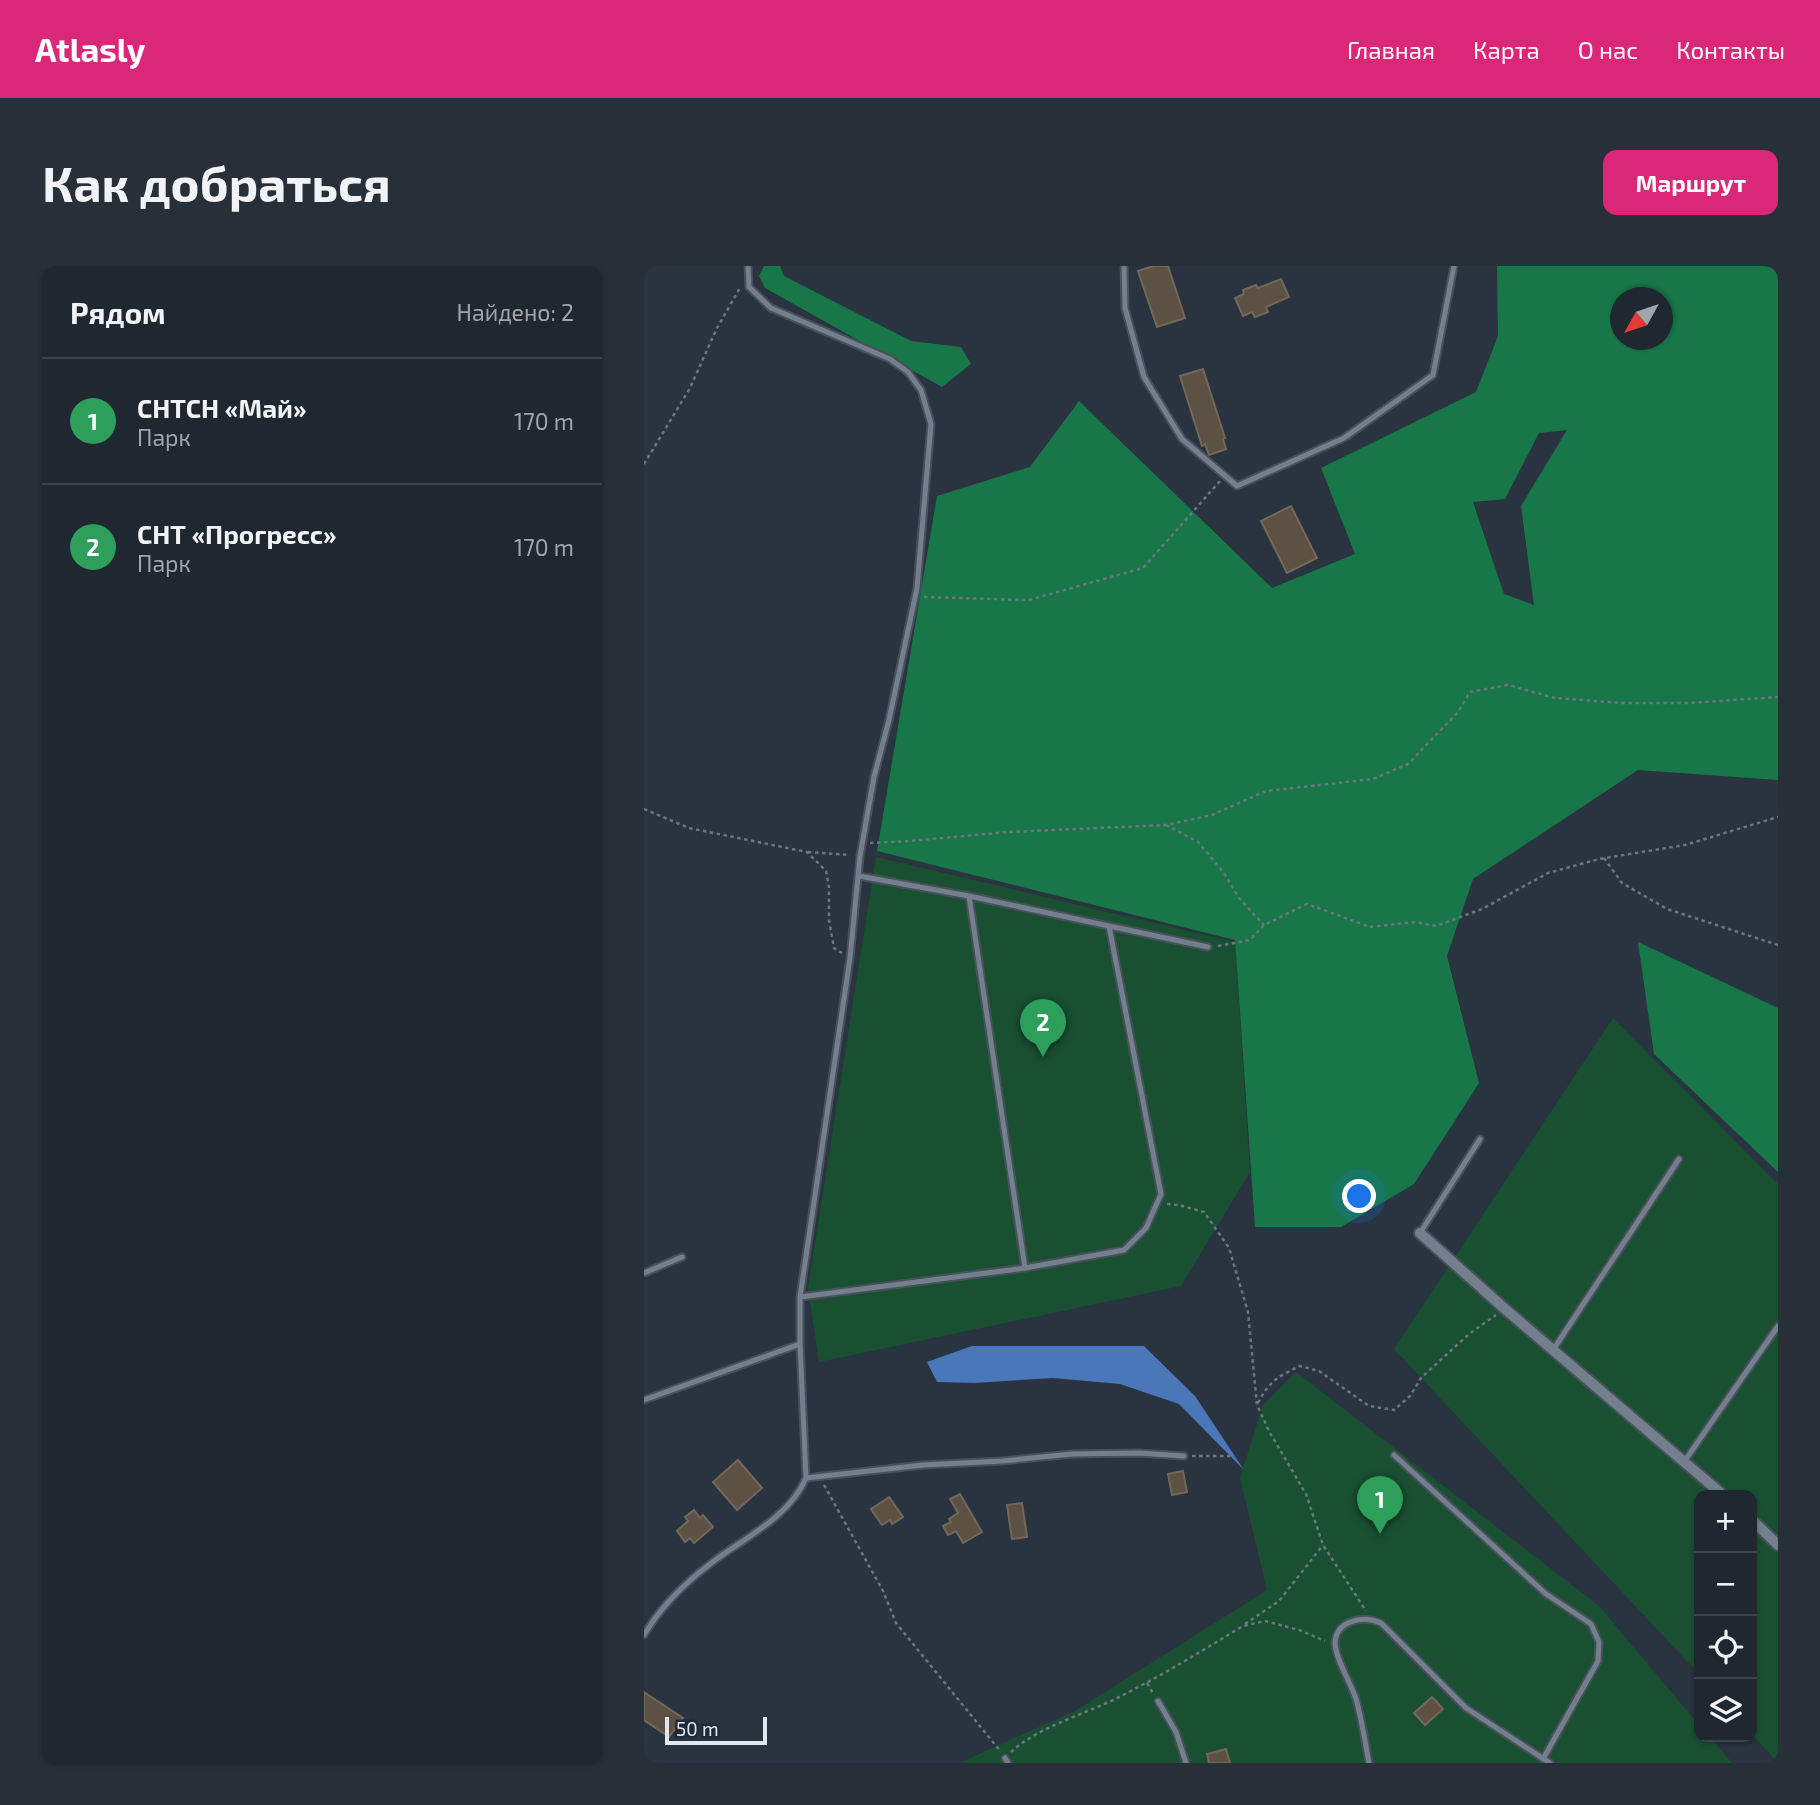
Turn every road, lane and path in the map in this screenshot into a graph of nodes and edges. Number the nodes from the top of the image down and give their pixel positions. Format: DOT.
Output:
graph roads {
  1 [pos="748,266"];
  2 [pos="1125,266"];
  3 [pos="1454,266"];
  4 [pos="747,278"];
  5 [pos="644,464"];
  6 [pos="1225,476"];
  7 [pos="920,597"];
  8 [pos="1778,697"];
  9 [pos="644,809"];
  10 [pos="1778,817"];
  11 [pos="1166,825"];
  12 [pos="863,843"];
  13 [pos="807,852"];
  14 [pos="860,856"];
  15 [pos="1604,858"];
  16 [pos="859,876"];
  17 [pos="969,896"];
  18 [pos="1264,925"];
  19 [pos="1109,926"];
  20 [pos="1778,945"];
  21 [pos="1208,947"];
  22 [pos="850,958"];
  23 [pos="1480,1139"];
  24 [pos="1679,1158"];
  25 [pos="1157,1203"];
  26 [pos="1420,1233"];
  27 [pos="682,1257"];
  28 [pos="1026,1268"];
  29 [pos="644,1273"];
  30 [pos="800,1297"];
  31 [pos="1505,1309"];
  32 [pos="1778,1326"];
  33 [pos="800,1344"];
  34 [pos="1553,1350"];
  35 [pos="644,1400"];
  36 [pos="1257,1405"];
  37 [pos="1394,1455"];
  38 [pos="1184,1456"];
  39 [pos="1234,1456"];
  40 [pos="1684,1462"];
  41 [pos="820,1477"];
  42 [pos="806,1479"];
  43 [pos="1717,1490"];
  44 [pos="1757,1525"];
  45 [pos="1323,1545"];
  46 [pos="1778,1545"];
  47 [pos="1371,1619"];
  48 [pos="1242,1626"];
  49 [pos="644,1635"];
  50 [pos="1335,1646"];
  51 [pos="1146,1682"];
  52 [pos="1158,1701"];
  53 [pos="1543,1759"];
  54 [pos="1006,1760"];
  55 [pos="1186,1763"];
  56 [pos="1369,1763"];
  57 [pos="1550,1763"];
  1 -- 4 [label="lane"];
  2 -- 6 [label="lane"];
  3 -- 6 [label="lane"];
  4 -- 5 [label="path"];
  4 -- 12 [label="lane"];
  6 -- 7 [label="path"];
  8 -- 11 [label="path"];
  9 -- 13 [label="path"];
  10 -- 15 [label="path"];
  11 -- 12 [label="path"];
  11 -- 18 [label="path"];
  12 -- 14 [label="lane"];
  13 -- 14 [label="path"];
  13 -- 22 [label="path"];
  14 -- 16 [label="lane"];
  15 -- 18 [label="path"];
  15 -- 20 [label="path"];
  16 -- 17 [label="lane"];
  16 -- 22 [label="lane"];
  17 -- 19 [label="lane"];
  17 -- 28 [label="lane"];
  18 -- 21 [label="path"];
  19 -- 21 [label="lane"];
  19 -- 25 [label="lane"];
  22 -- 30 [label="lane"];
  23 -- 26 [label="lane"];
  24 -- 34 [label="lane"];
  25 -- 28 [label="lane"];
  25 -- 36 [label="path"];
  26 -- 31 [label="street"];
  27 -- 29 [label="lane"];
  28 -- 30 [label="lane"];
  30 -- 33 [label="lane"];
  31 -- 34 [label="street"];
  31 -- 36 [label="path"];
  32 -- 40 [label="lane"];
  33 -- 35 [label="lane"];
  33 -- 42 [label="lane"];
  34 -- 40 [label="street"];
  36 -- 45 [label="path"];
  37 -- 53 [label="lane"];
  38 -- 39 [label="path"];
  38 -- 41 [label="lane"];
  40 -- 43 [label="street"];
  41 -- 42 [label="lane"];
  41 -- 54 [label="path"];
  42 -- 49 [label="lane"];
  44 -- 46 [label="street"];
  45 -- 47 [label="path"];
  45 -- 48 [label="path"];
  47 -- 50 [label="lane"];
  47 -- 53 [label="lane"];
  48 -- 50 [label="path"];
  48 -- 51 [label="path"];
  50 -- 56 [label="lane"];
  51 -- 52 [label="path"];
  51 -- 54 [label="path"];
  52 -- 55 [label="lane"];
  53 -- 57 [label="lane"];
}
